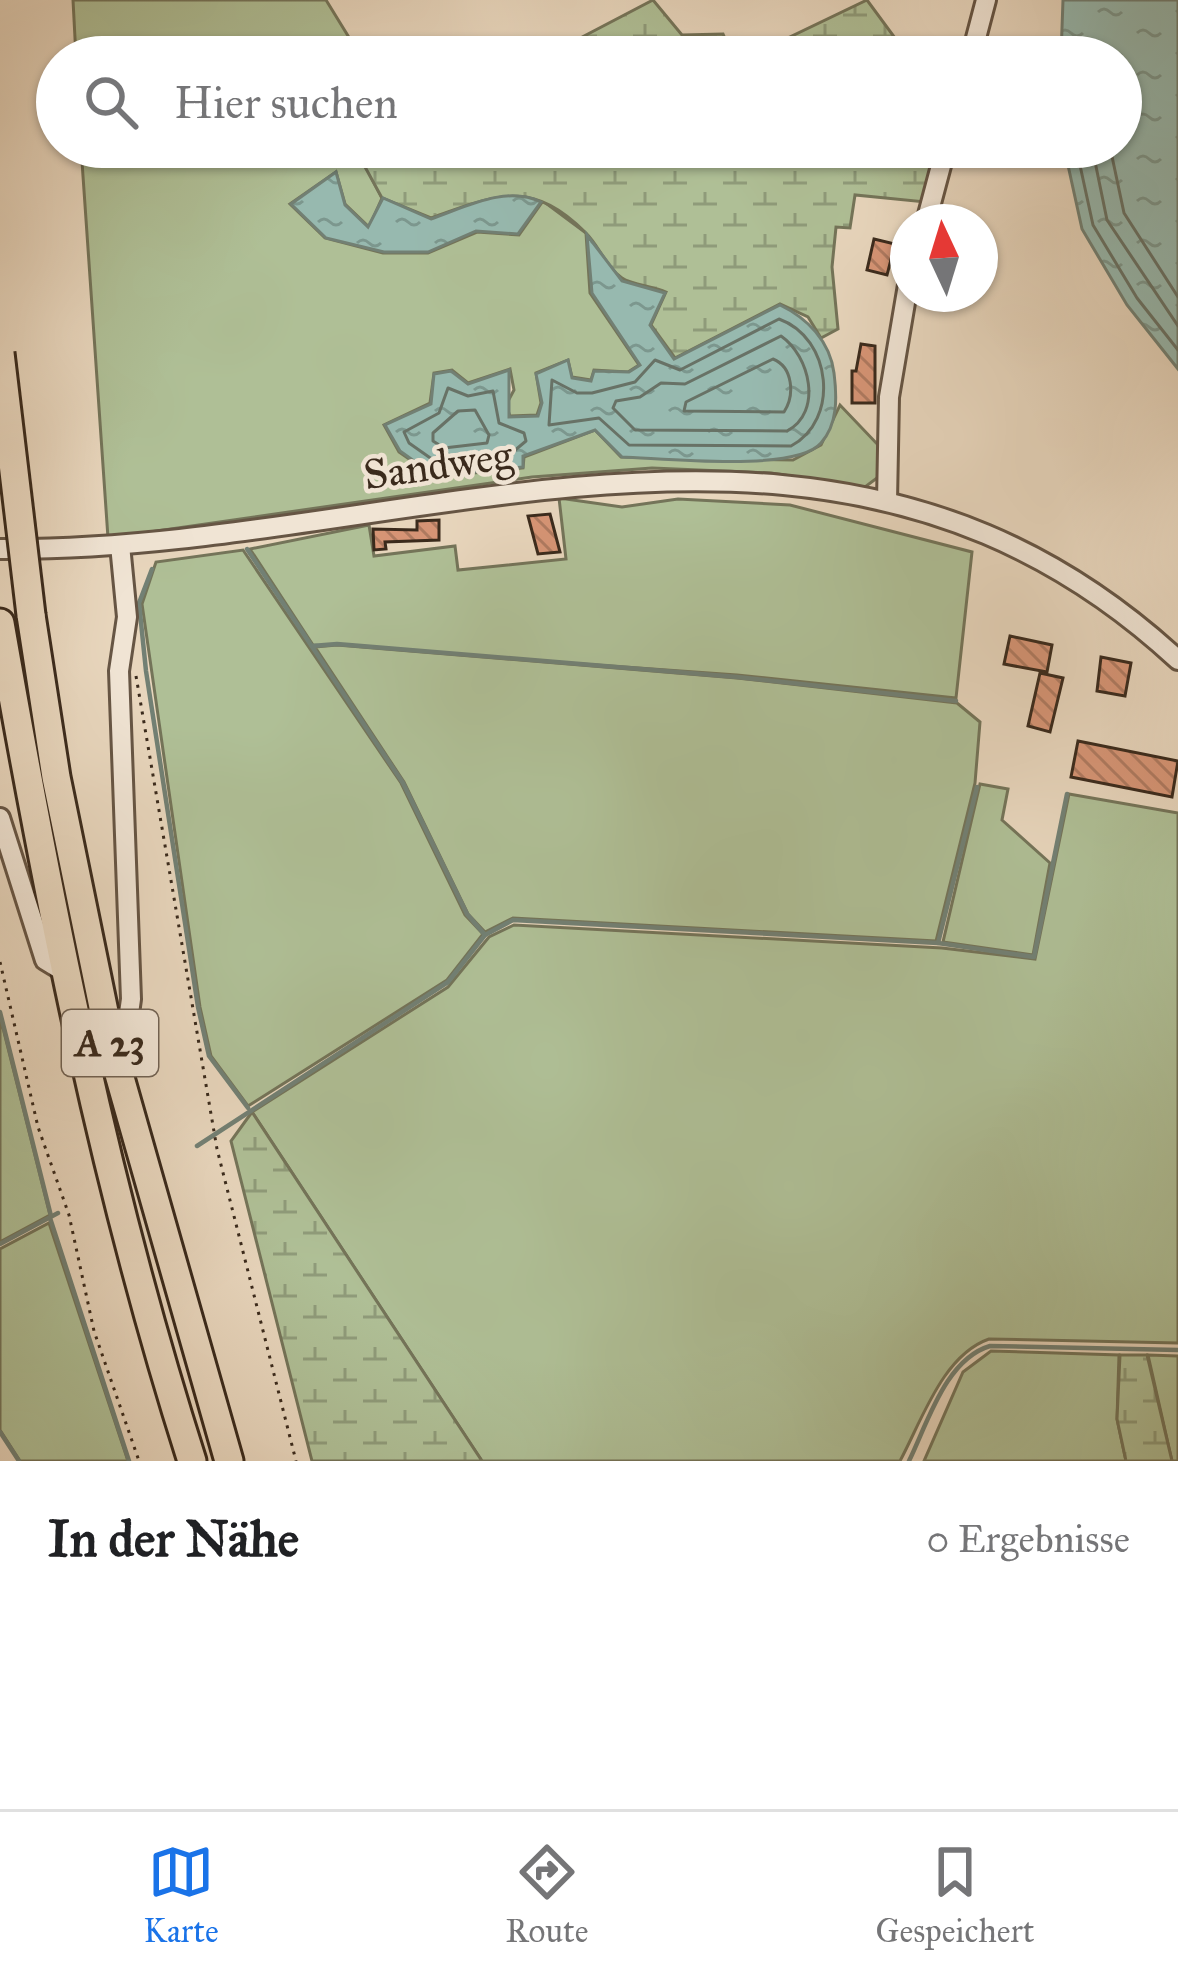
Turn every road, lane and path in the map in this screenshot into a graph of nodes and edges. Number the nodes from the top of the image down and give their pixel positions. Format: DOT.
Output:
graph roads {
  1 [pos="986,0"];
  2 [pos="977,36"];
  3 [pos="940,168"];
  4 [pos="931,204"];
  5 [pos="903,312"];
  6 [pos="0,353"];
  7 [pos="887,501"];
  8 [pos="120,545"];
  9 [pos="0,548"];
  10 [pos="0,623"];
  11 [pos="125,639"];
  12 [pos="1178,660"];
  13 [pos="0,818"];
  14 [pos="0,962"];
  15 [pos="68,974"];
  16 [pos="111,1046"];
  17 [pos="139,1461"];
  18 [pos="192,1461"];
  19 [pos="229,1461"];
  20 [pos="296,1461"];
  1 -- 2 [label="street"];
  3 -- 4 [label="street"];
  5 -- 7 [label="street"];
  6 -- 16 [label="highway, A 23, bridge"];
  7 -- 8 [label="street, Sandweg"];
  7 -- 12 [label="street, Sandweg"];
  8 -- 9 [label="street, Sandweg"];
  8 -- 11 [label="street"];
  10 -- 15 [label="highway, A 23"];
  11 -- 16 [label="street"];
  11 -- 20 [label="path"];
  13 -- 15 [label="street"];
  14 -- 17 [label="path"];
  15 -- 18 [label="highway, A 23"];
  16 -- 19 [label="highway, A 23"];
}
